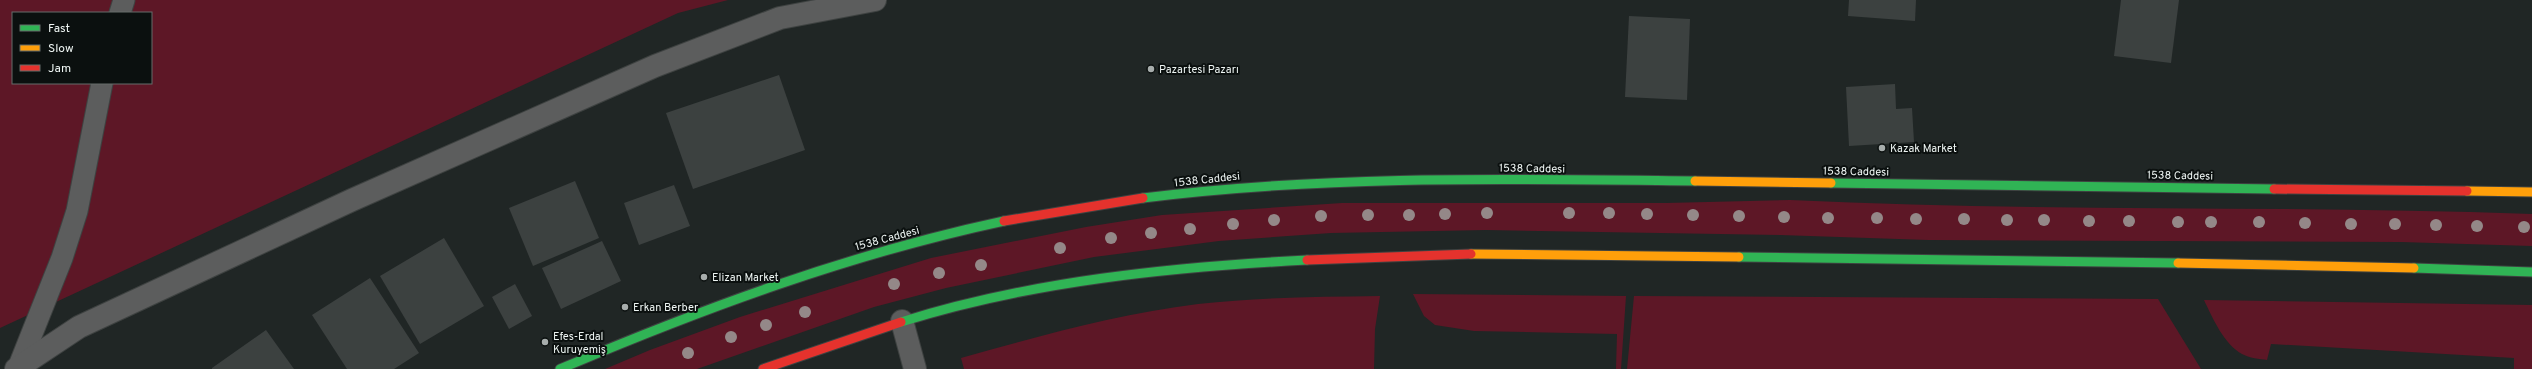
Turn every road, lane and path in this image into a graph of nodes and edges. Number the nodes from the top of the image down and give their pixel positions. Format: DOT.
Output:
graph roads {
  1 [pos="124,0"];
  2 [pos="875,0"];
  3 [pos="120,12"];
  4 [pos="102,84"];
  5 [pos="2532,192"];
  6 [pos="2532,272"];
  7 [pos="902,321"];
  8 [pos="17,367"];
  9 [pos="560,369"];
  10 [pos="763,369"];
  11 [pos="915,369"];
  1 -- 3 [label="lane"];
  2 -- 8 [label="street"];
  4 -- 8 [label="lane"];
  5 -- 9 [label="main road, 1538 Caddesi"];
  6 -- 7 [label="main road"];
  7 -- 10 [label="main road"];
  7 -- 11 [label="street"];
}
